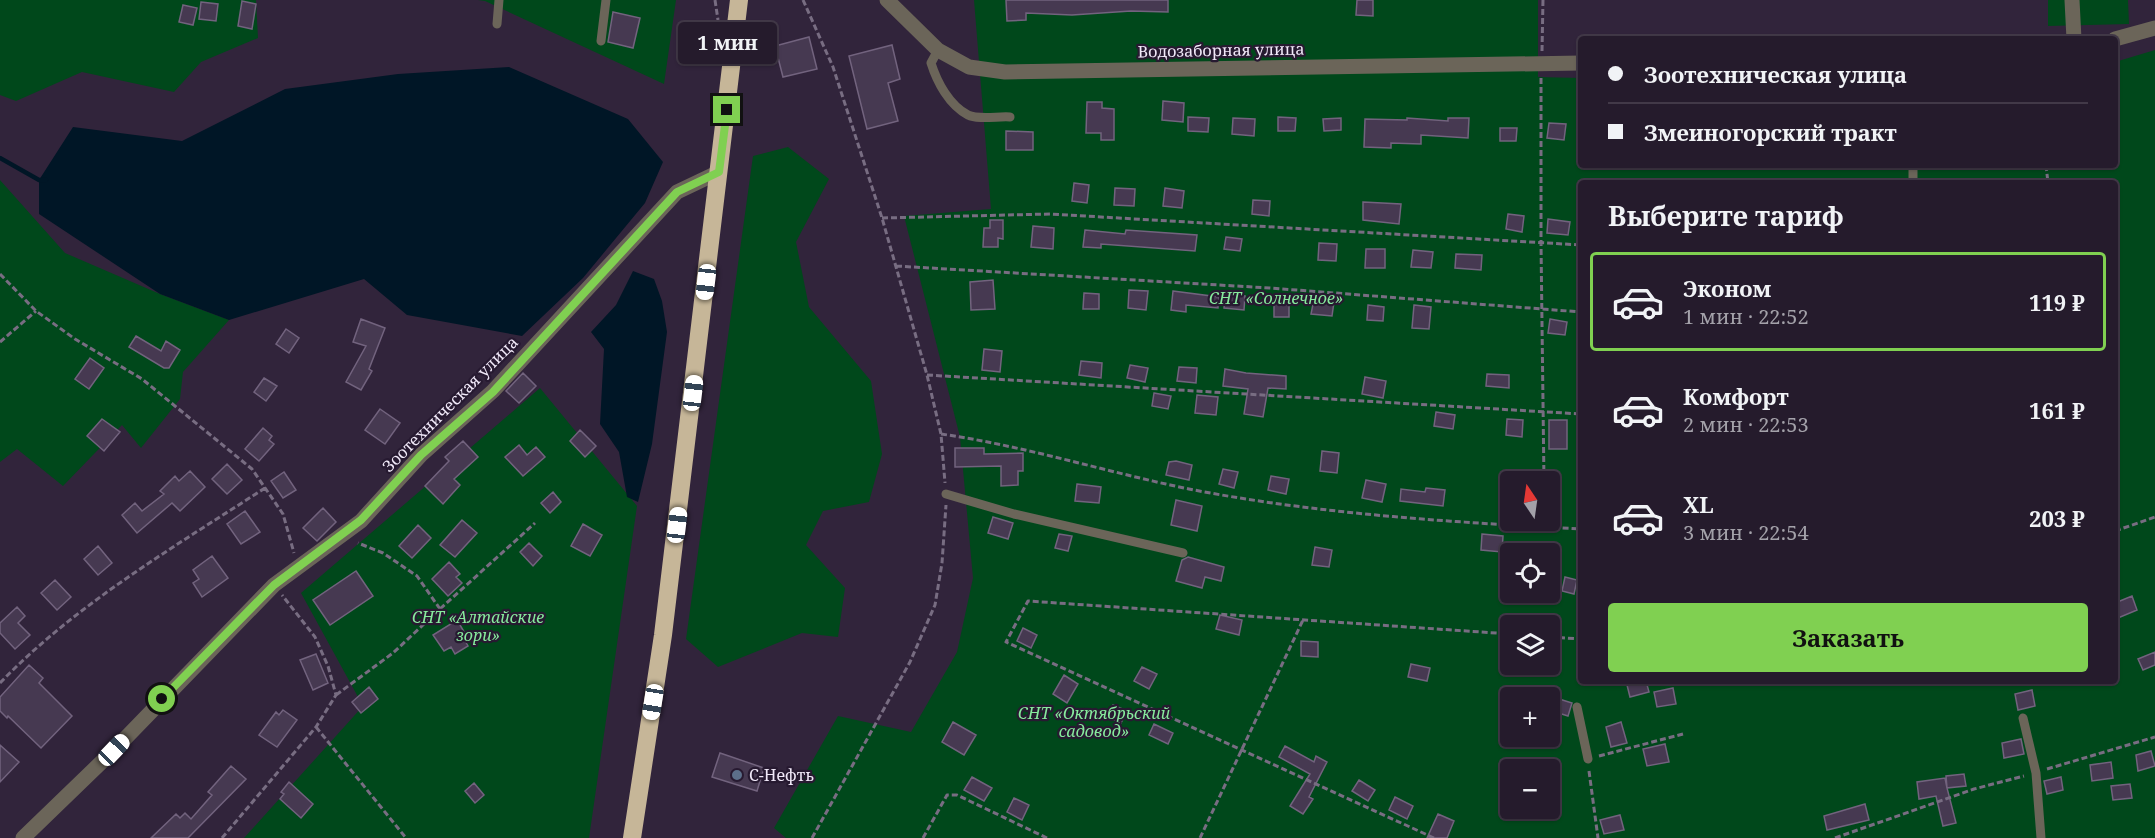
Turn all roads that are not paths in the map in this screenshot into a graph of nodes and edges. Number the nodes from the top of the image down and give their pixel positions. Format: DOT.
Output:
graph roads {
  1 [pos="500,0"];
  2 [pos="606,0"];
  3 [pos="740,0"];
  4 [pos="887,0"];
  5 [pos="2072,0"];
  6 [pos="497,24"];
  7 [pos="2155,28"];
  8 [pos="2074,36"];
  9 [pos="2118,38"];
  10 [pos="602,41"];
  11 [pos="938,50"];
  12 [pos="1578,63"];
  13 [pos="1010,117"];
  14 [pos="719,172"];
  15 [pos="946,494"];
  16 [pos="1182,553"];
  17 [pos="1577,706"];
  18 [pos="2023,718"];
  19 [pos="1588,759"];
  20 [pos="23,838"];
  21 [pos="632,838"];
  22 [pos="2041,838"];
  1 -- 6 [label="lane"];
  2 -- 10 [label="lane"];
  3 -- 14 [label="highway"];
  4 -- 11 [label="street, Водозаборная улица"];
  5 -- 8 [label="street"];
  7 -- 9 [label="street"];
  11 -- 12 [label="street, Водозаборная улица"];
  11 -- 13 [label="lane"];
  14 -- 20 [label="street, Зоотехническая улица"];
  14 -- 21 [label="highway"];
  15 -- 16 [label="lane"];
  17 -- 19 [label="lane"];
  18 -- 22 [label="lane"];
}
